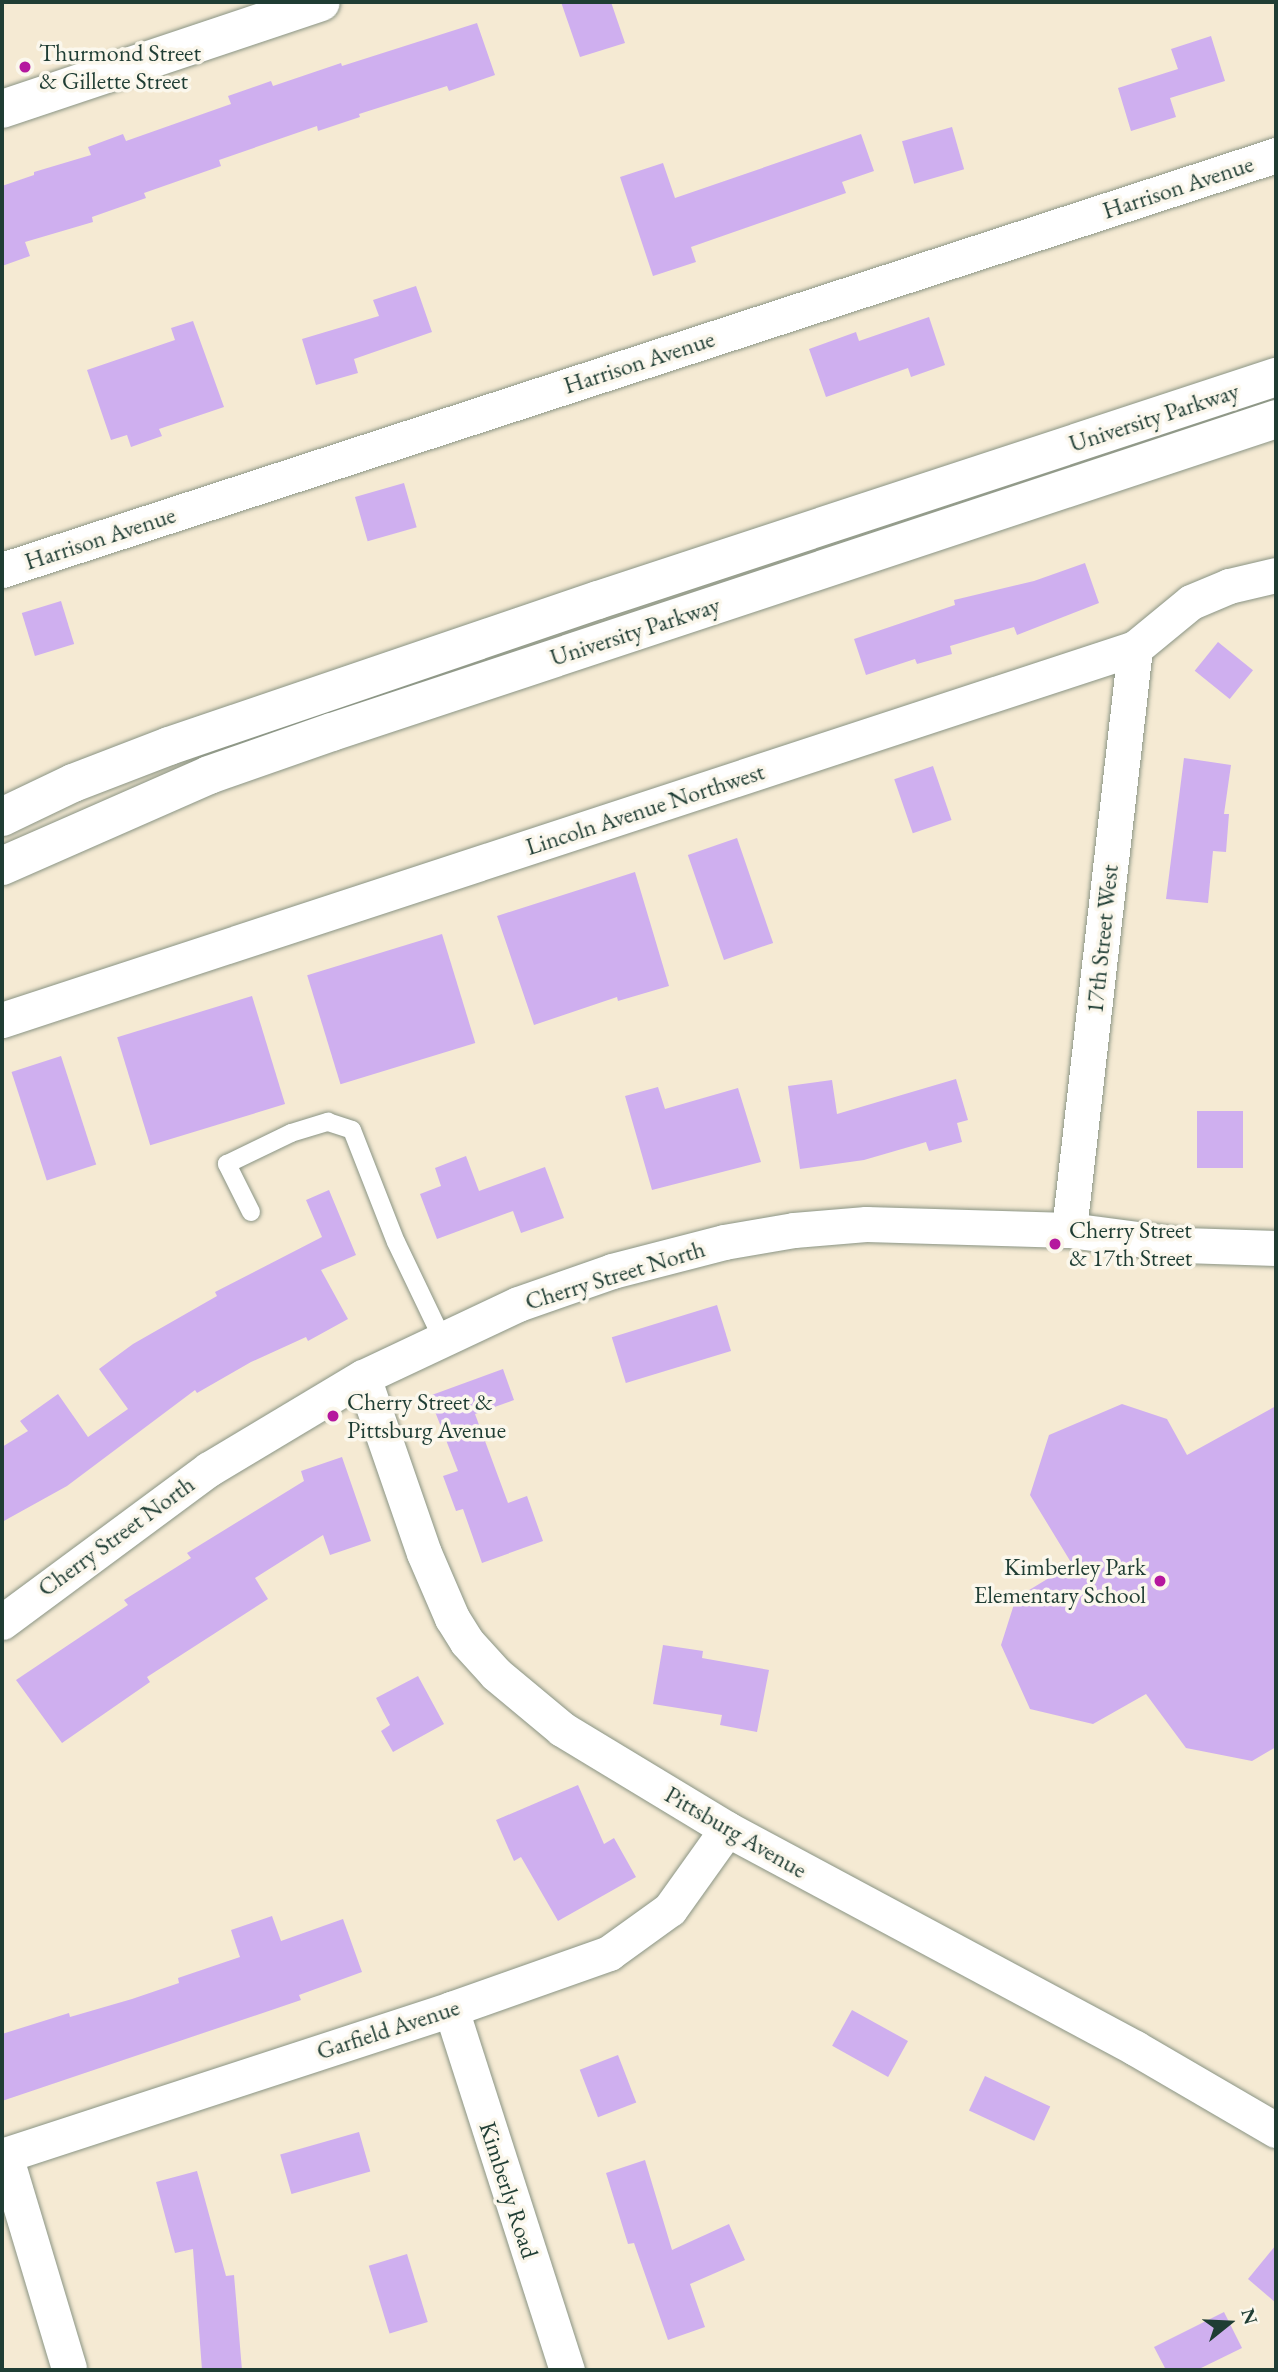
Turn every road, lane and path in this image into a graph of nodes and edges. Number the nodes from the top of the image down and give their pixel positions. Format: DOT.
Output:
graph roads {
  1 [pos="321,2"];
  2 [pos="2,108"];
  3 [pos="1276,155"];
  4 [pos="1276,377"];
  5 [pos="1276,419"];
  6 [pos="2,570"];
  7 [pos="1276,575"];
  8 [pos="1135,648"];
  9 [pos="2,817"];
  10 [pos="2,866"];
  11 [pos="2,1020"];
  12 [pos="251,1212"];
  13 [pos="1069,1230"];
  14 [pos="1276,1248"];
  15 [pos="443,1340"];
  16 [pos="363,1377"];
  17 [pos="2,1622"];
  18 [pos="727,1829"];
  19 [pos="451,2009"];
  20 [pos="1274,2126"];
  21 [pos="4,2156"];
  22 [pos="69,2368"];
  23 [pos="567,2370"];
  1 -- 2 [label="main road"];
  3 -- 6 [label="street, Harrison Avenue"];
  4 -- 9 [label="main road, University Parkway"];
  5 -- 10 [label="main road, University Parkway"];
  7 -- 8 [label="street, Lincoln Avenue Northwest"];
  8 -- 11 [label="street, Lincoln Avenue Northwest"];
  8 -- 13 [label="street, 17th Street West"];
  12 -- 15 [label="lane"];
  13 -- 14 [label="street, Cherry Street North"];
  13 -- 15 [label="street, Cherry Street North"];
  15 -- 16 [label="street, Cherry Street North"];
  16 -- 17 [label="street, Cherry Street North"];
  16 -- 18 [label="street, Pittsburg Avenue"];
  18 -- 19 [label="street, Garfield Avenue"];
  18 -- 20 [label="street, Pittsburg Avenue"];
  19 -- 21 [label="street, Garfield Avenue"];
  19 -- 23 [label="street, Kimberly Road"];
  21 -- 22 [label="street"];
}
